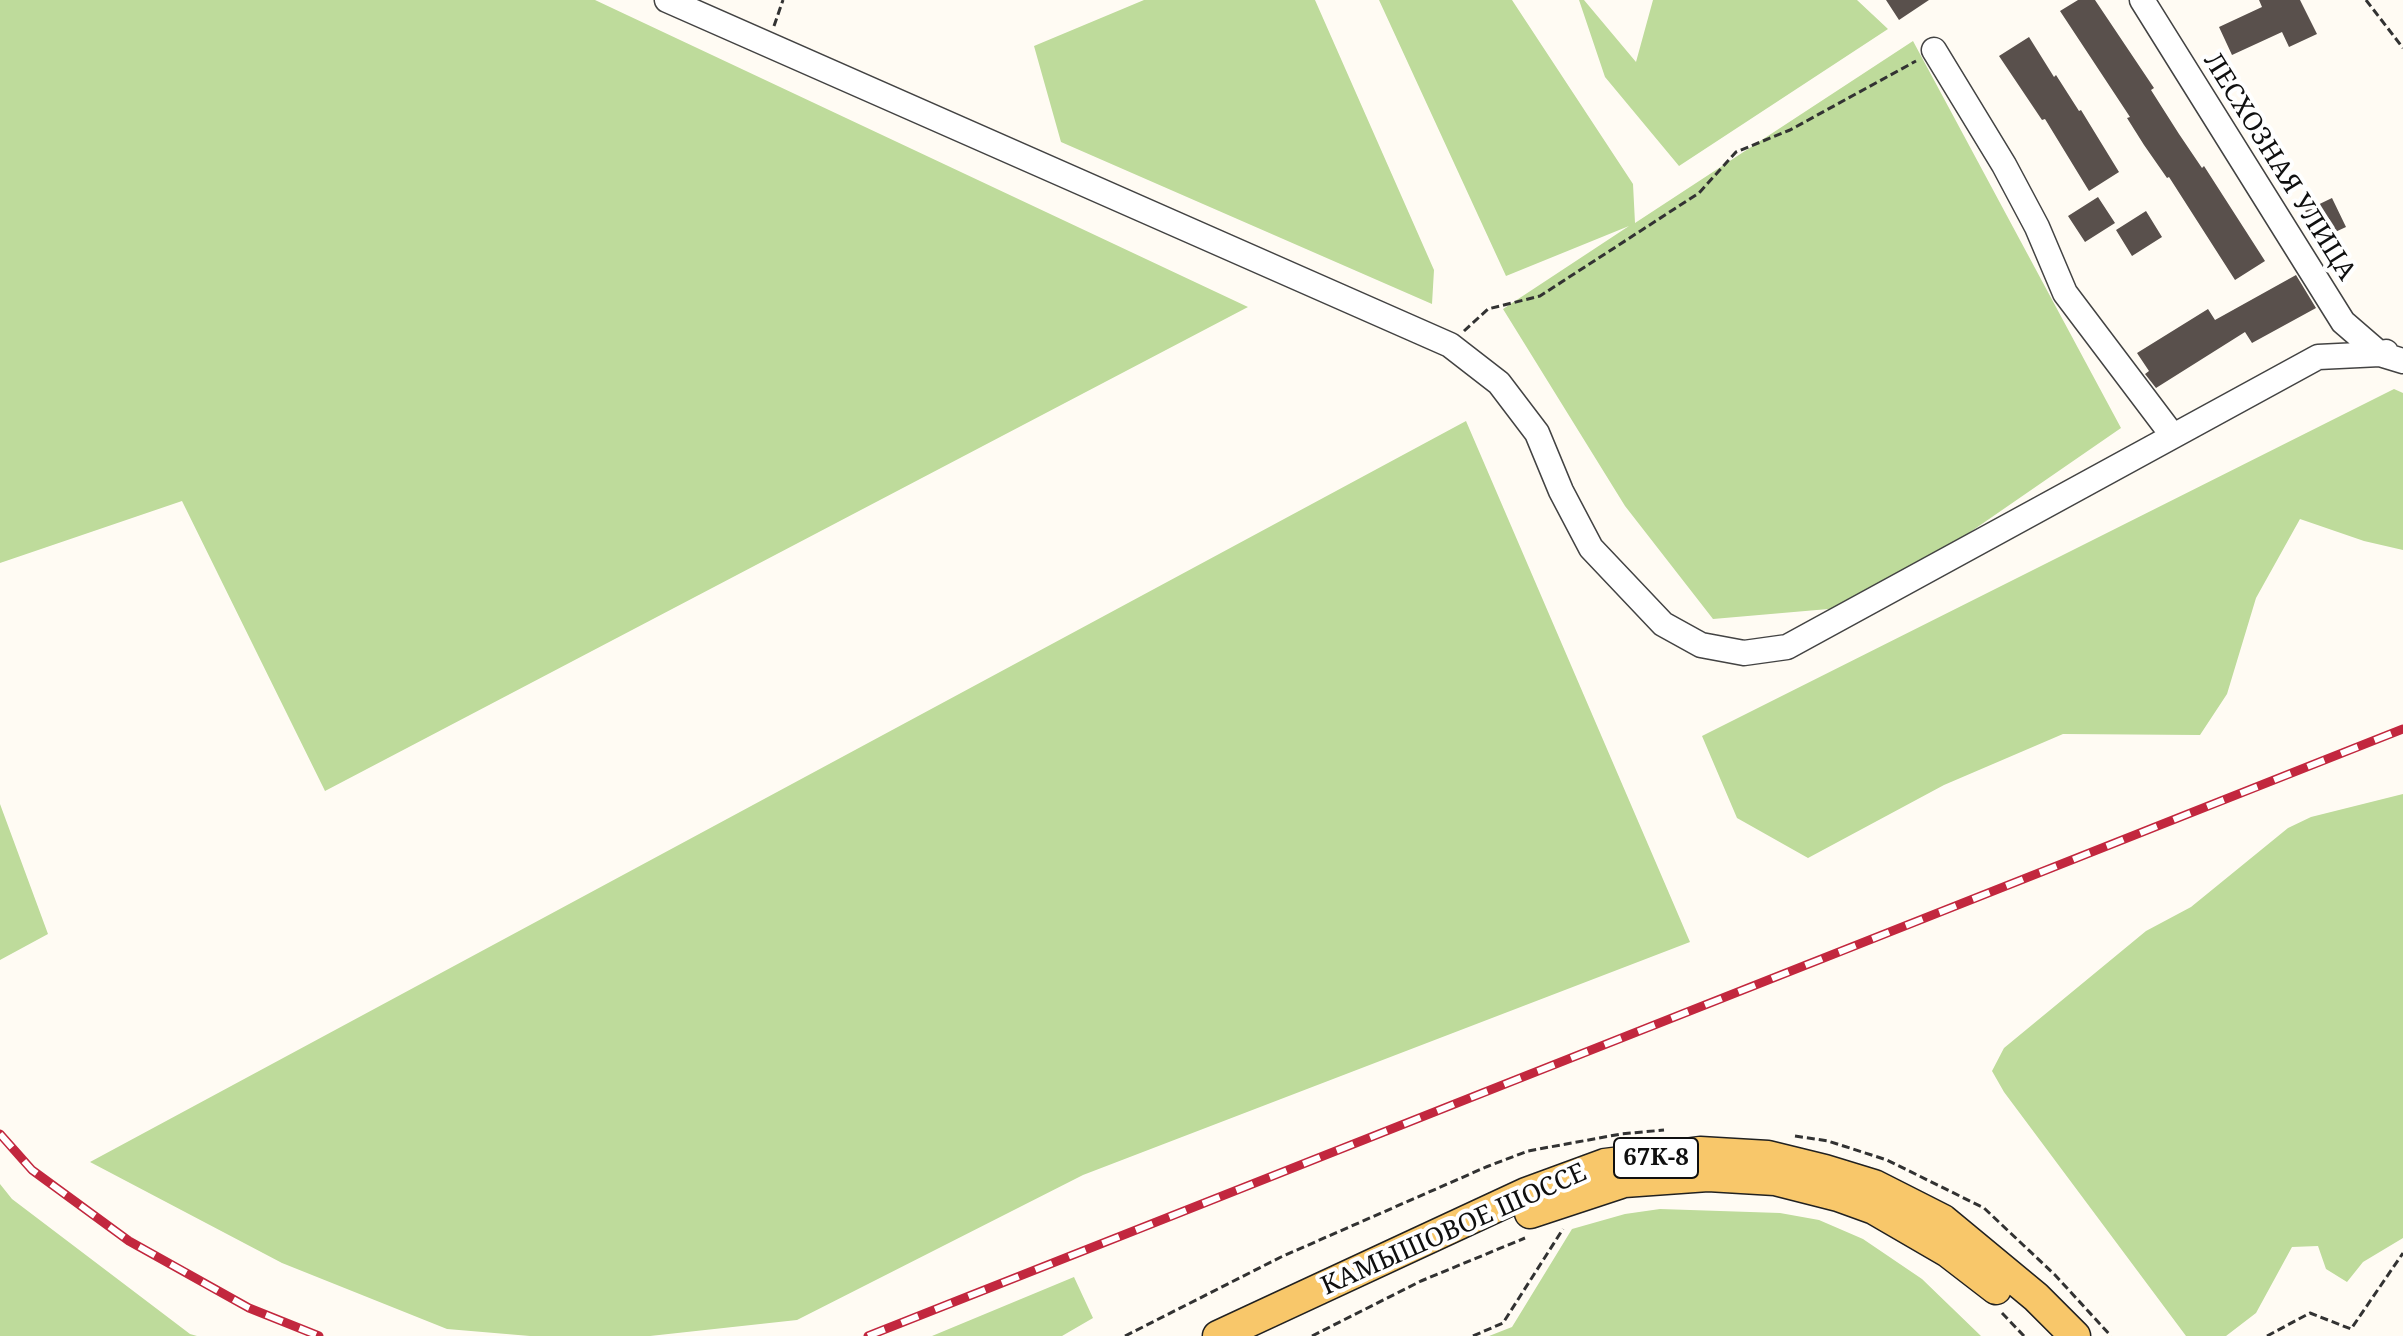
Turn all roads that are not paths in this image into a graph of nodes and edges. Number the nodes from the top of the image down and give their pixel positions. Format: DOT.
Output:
graph roads {
  1 [pos="667,0"];
  2 [pos="2142,0"];
  3 [pos="1934,50"];
  4 [pos="2403,345"];
  5 [pos="2392,357"];
  6 [pos="2173,436"];
  7 [pos="1218,1336"];
  8 [pos="1263,1336"];
  9 [pos="2048,1336"];
  10 [pos="2075,1336"];
  1 -- 6 [label="street"];
  2 -- 5 [label="street, ЛЕСХОЗНАЯ УЛИЦА"];
  3 -- 6 [label="street"];
  4 -- 5 [label="street"];
  5 -- 6 [label="street"];
  7 -- 10 [label="main road, КАМЫШОВОЕ ШОССЕ / 67К-8"];
  8 -- 9 [label="main road, КАМЫШОВОЕ ШОССЕ / 67К-8"];
}
